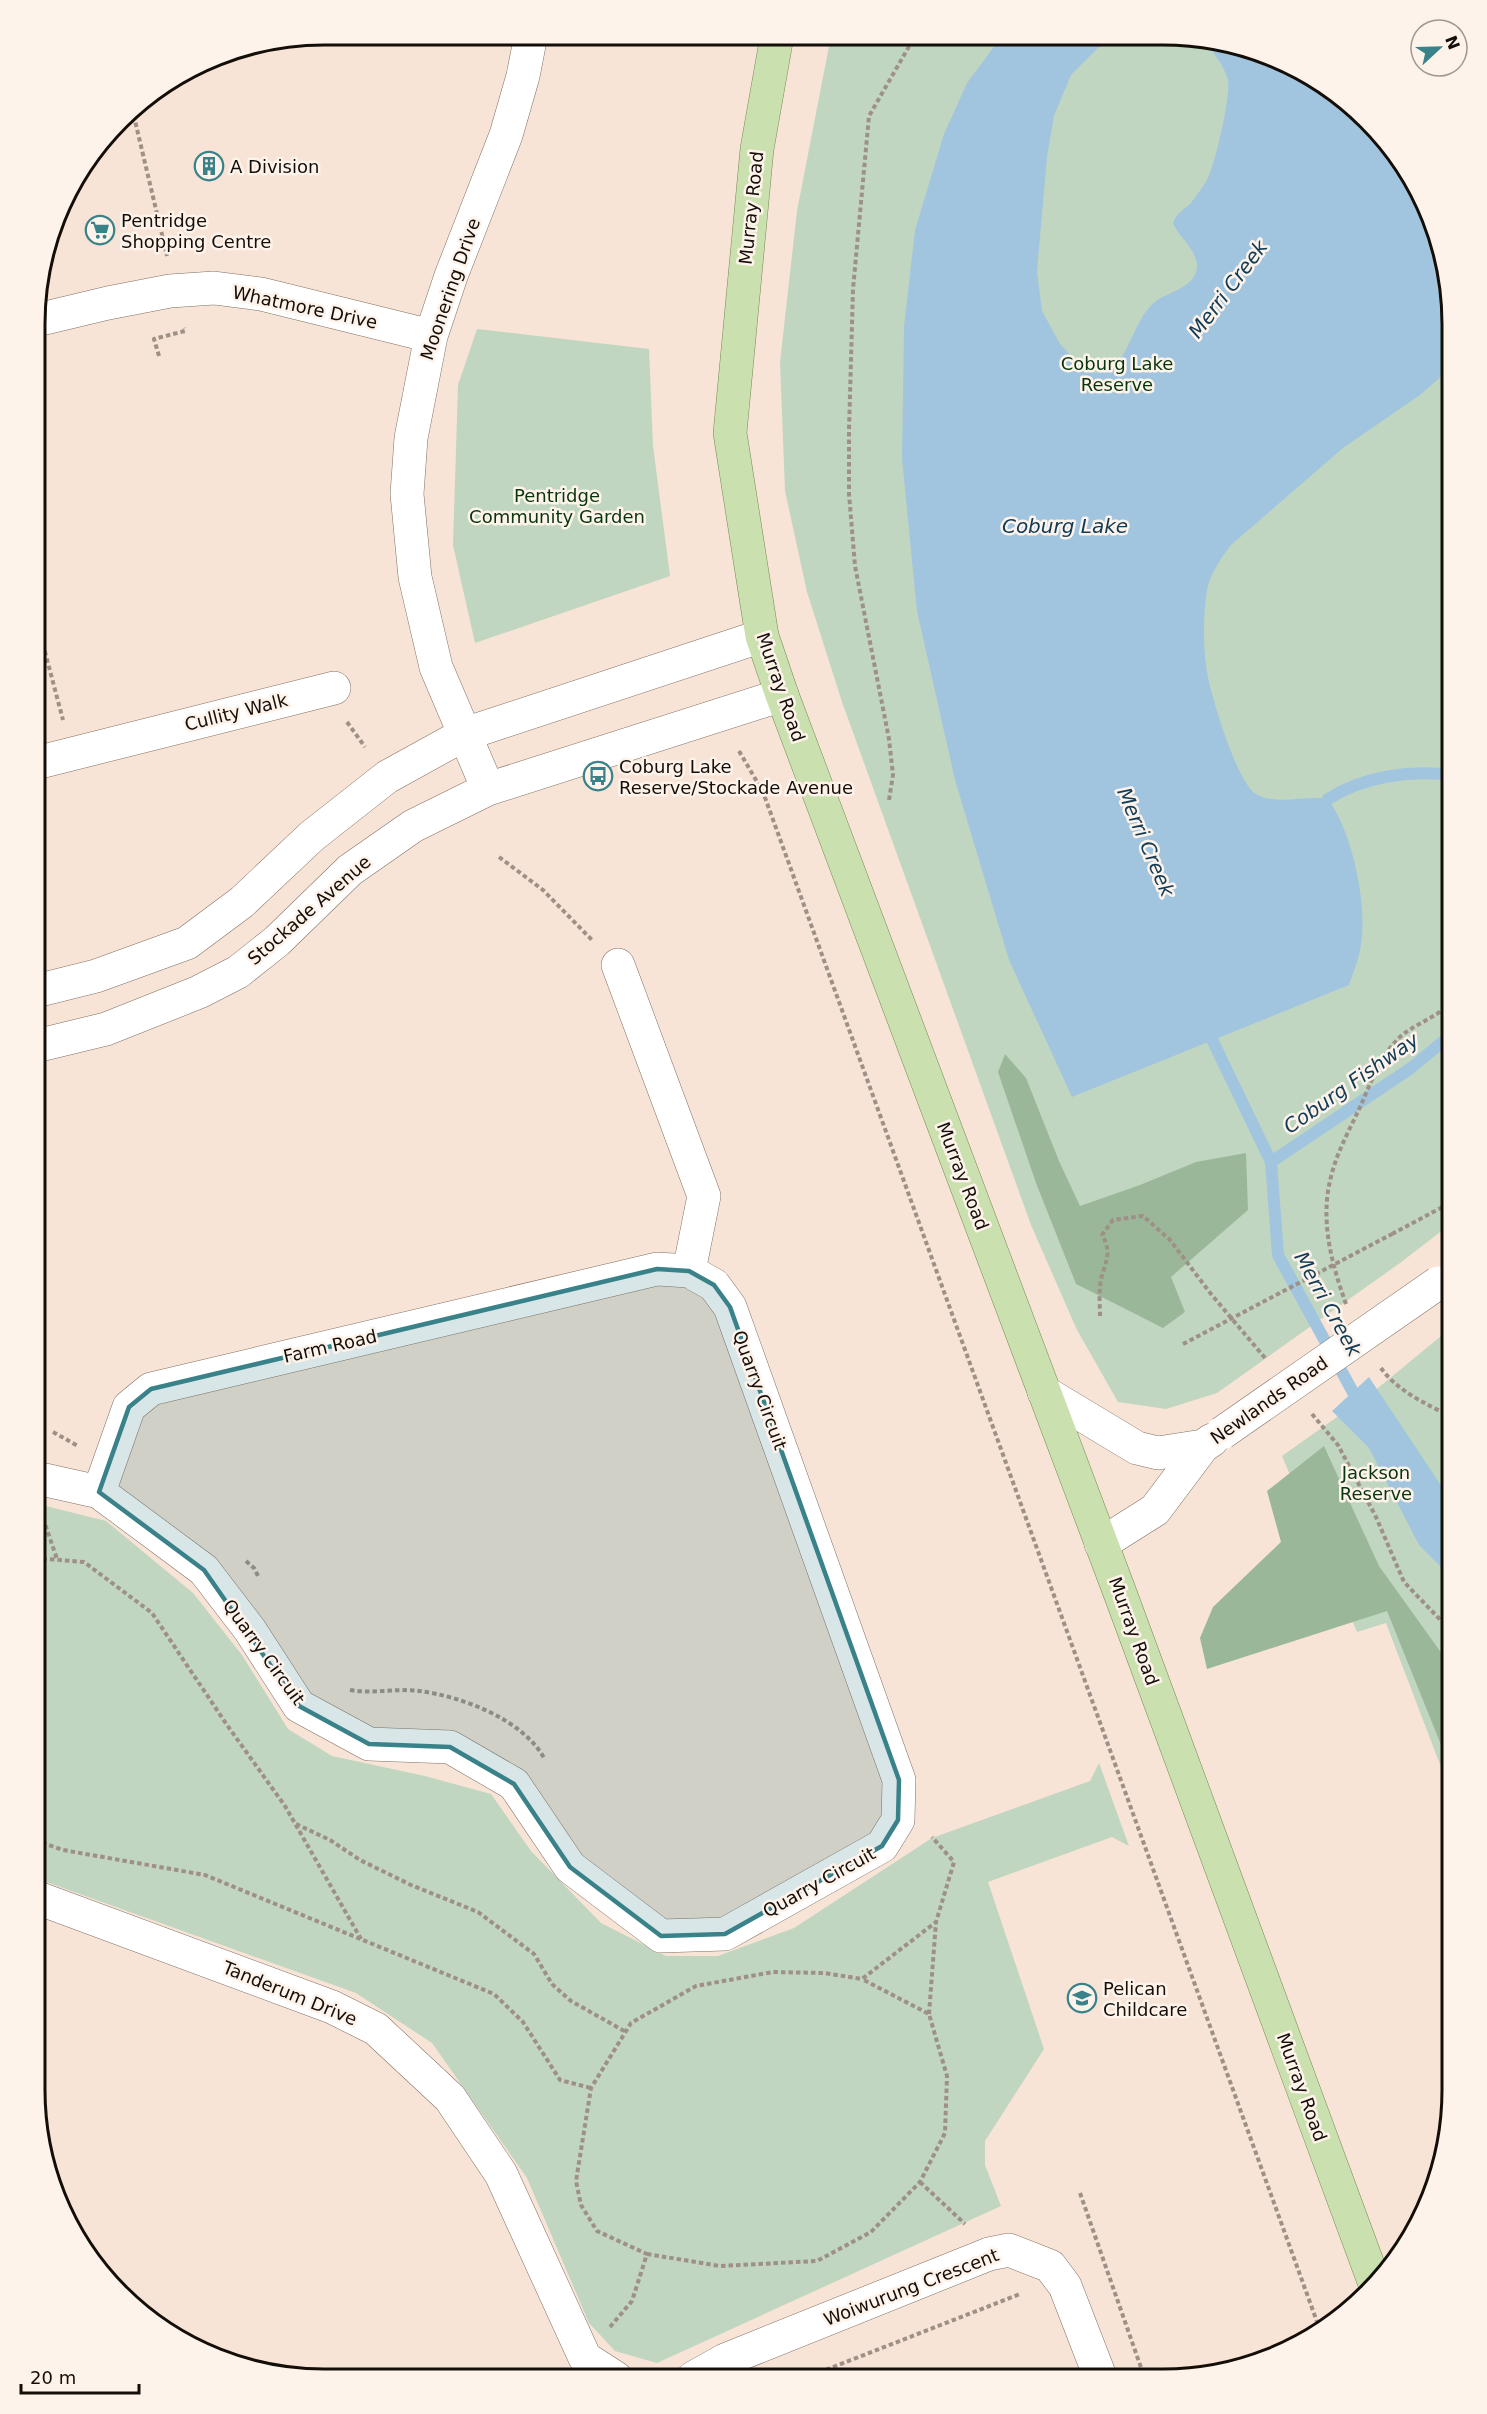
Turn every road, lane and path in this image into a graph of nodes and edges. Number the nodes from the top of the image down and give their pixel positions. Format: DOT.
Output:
graph roads {
  1 [pos="529,45"];
  2 [pos="775,45"];
  3 [pos="910,45"];
  4 [pos="135,119"];
  5 [pos="169,265"];
  6 [pos="45,318"];
  7 [pos="170,335"];
  8 [pos="431,336"];
  9 [pos="159,356"];
  10 [pos="762,636"];
  11 [pos="45,652"];
  12 [pos="334,688"];
  13 [pos="782,695"];
  14 [pos="61,712"];
  15 [pos="465,734"];
  16 [pos="739,751"];
  17 [pos="45,761"];
  18 [pos="387,777"];
  19 [pos="489,789"];
  20 [pos="889,800"];
  21 [pos="499,856"];
  22 [pos="618,965"];
  23 [pos="45,989"];
  24 [pos="1442,1010"];
  25 [pos="45,1044"];
  26 [pos="1442,1207"];
  27 [pos="688,1270"];
  28 [pos="1442,1278"];
  29 [pos="1350,1312"];
  30 [pos="1183,1344"];
  31 [pos="1377,1363"];
  32 [pos="1044,1392"];
  33 [pos="1442,1412"];
  34 [pos="53,1432"];
  35 [pos="1213,1440"];
  36 [pos="104,1478"];
  37 [pos="45,1479"];
  38 [pos="1101,1544"];
  39 [pos="45,1559"];
  40 [pos="245,1560"];
  41 [pos="262,1585"];
  42 [pos="345,1689"];
  43 [pos="549,1770"];
  44 [pos="898,1820"];
  45 [pos="295,1824"];
  46 [pos="45,1843"];
  47 [pos="45,1900"];
  48 [pos="936,1922"];
  49 [pos="362,1940"];
  50 [pos="862,1979"];
  51 [pos="929,2014"];
  52 [pos="626,2032"];
  53 [pos="591,2088"];
  54 [pos="920,2182"];
  55 [pos="1080,2193"];
  56 [pos="647,2254"];
  57 [pos="989,2254"];
  58 [pos="1372,2275"];
  59 [pos="1059,2278"];
  60 [pos="1317,2322"];
  61 [pos="585,2358"];
  62 [pos="602,2369"];
  63 [pos="709,2369"];
  64 [pos="830,2369"];
  65 [pos="1097,2369"];
  66 [pos="1142,2369"];
  1 -- 8 [label="street, Moonering Drive"];
  2 -- 10 [label="main road, Murray Road"];
  3 -- 20 [label="path"];
  4 -- 5 [label="path"];
  6 -- 8 [label="street, Whatmore Drive"];
  7 -- 9 [label="path"];
  8 -- 15 [label="street, Moonering Drive"];
  10 -- 13 [label="main road, Murray Road"];
  10 -- 15 [label="street"];
  11 -- 14 [label="path"];
  12 -- 17 [label="street, Cullity Walk"];
  12 -- 18 [label="path"];
  13 -- 19 [label="street, Stockade Avenue"];
  13 -- 32 [label="main road, Murray Road"];
  15 -- 18 [label="street"];
  15 -- 19 [label="street, Moonering Drive"];
  16 -- 60 [label="path"];
  18 -- 23 [label="street"];
  19 -- 25 [label="street, Stockade Avenue"];
  21 -- 22 [label="path"];
  22 -- 27 [label="street"];
  24 -- 29 [label="path"];
  26 -- 30 [label="path, bridge"];
  27 -- 36 [label="street, Farm Road"];
  27 -- 44 [label="street, Quarry Circuit"];
  28 -- 35 [label="street, Newlands Road, bridge"];
  31 -- 33 [label="path"];
  32 -- 35 [label="street, Newlands Road"];
  32 -- 38 [label="main road, Murray Road"];
  34 -- 36 [label="path"];
  35 -- 38 [label="street, Newlands Road"];
  36 -- 37 [label="street"];
  36 -- 44 [label="street, Quarry Circuit"];
  38 -- 58 [label="main road, Murray Road"];
  39 -- 45 [label="path"];
  40 -- 41 [label="path"];
  42 -- 43 [label="path"];
  44 -- 48 [label="path"];
  45 -- 49 [label="path"];
  45 -- 52 [label="path"];
  46 -- 49 [label="path"];
  47 -- 61 [label="street, Tanderum Drive"];
  48 -- 50 [label="path"];
  48 -- 51 [label="path"];
  49 -- 53 [label="path"];
  50 -- 51 [label="path"];
  50 -- 52 [label="path"];
  51 -- 54 [label="path"];
  52 -- 53 [label="path"];
  53 -- 56 [label="path"];
  54 -- 56 [label="path"];
  54 -- 57 [label="path"];
  55 -- 66 [label="path"];
  56 -- 61 [label="path"];
  57 -- 59 [label="street, Woiwurung Crescent"];
  57 -- 63 [label="street, Woiwurung Crescent"];
  59 -- 64 [label="path"];
  59 -- 65 [label="street, Woiwurung Crescent"];
  61 -- 62 [label="street"];
}
